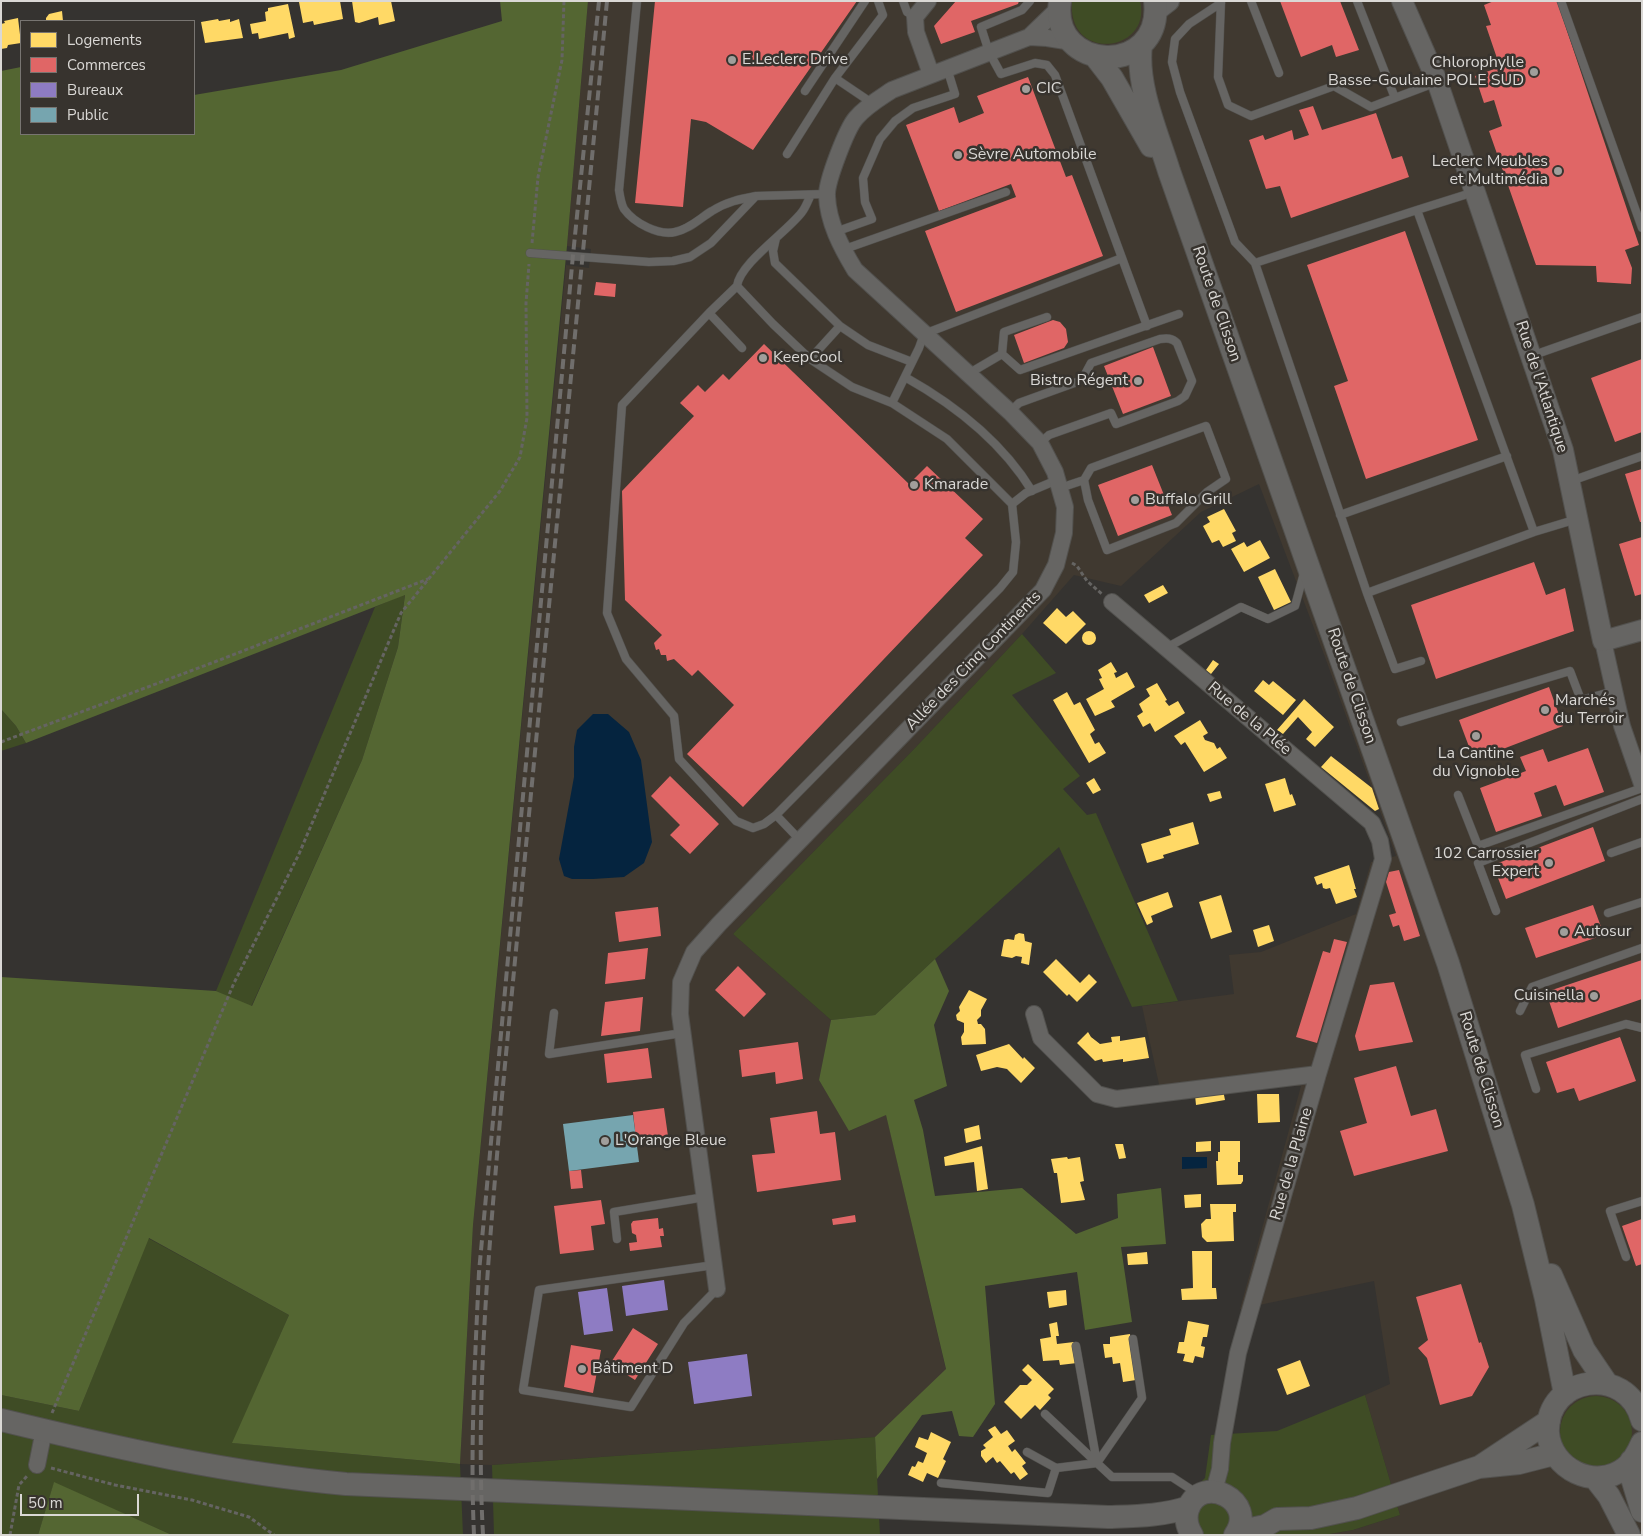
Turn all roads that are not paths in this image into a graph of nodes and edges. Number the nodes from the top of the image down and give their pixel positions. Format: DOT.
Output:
graph roads {
  1 [pos="637,1"];
  2 [pos="865,1"];
  3 [pos="878,1"];
  4 [pos="903,1"];
  5 [pos="928,1"];
  6 [pos="1030,1"];
  7 [pos="1251,1"];
  8 [pos="1357,1"];
  9 [pos="1402,1"];
  10 [pos="1562,1"];
  11 [pos="1221,2"];
  12 [pos="1060,5"];
  13 [pos="1160,5"];
  14 [pos="914,17"];
  15 [pos="1029,37"];
  16 [pos="1072,42"];
  17 [pos="1142,44"];
  18 [pos="989,52"];
  19 [pos="1095,56"];
  20 [pos="947,68"];
  21 [pos="1279,73"];
  22 [pos="931,74"];
  23 [pos="835,78"];
  24 [pos="1437,81"];
  25 [pos="804,91"];
  26 [pos="1395,98"];
  27 [pos="872,103"];
  28 [pos="787,154"];
  29 [pos="1169,171"];
  30 [pos="1006,192"];
  31 [pos="1475,192"];
  32 [pos="819,194"];
  33 [pos="756,196"];
  34 [pos="1417,210"];
  35 [pos="1642,228"];
  36 [pos="835,232"];
  37 [pos="776,238"];
  38 [pos="842,250"];
  39 [pos="530,253"];
  40 [pos="1122,258"];
  41 [pos="1254,264"];
  42 [pos="737,286"];
  43 [pos="709,313"];
  44 [pos="1179,314"];
  45 [pos="1047,317"];
  46 [pos="1642,317"];
  47 [pos="840,326"];
  48 [pos="1147,326"];
  49 [pos="924,334"];
  50 [pos="742,348"];
  51 [pos="1002,354"];
  52 [pos="1531,356"];
  53 [pos="810,359"];
  54 [pos="912,362"];
  55 [pos="968,374"];
  56 [pos="905,376"];
  57 [pos="892,403"];
  58 [pos="1010,412"];
  59 [pos="1040,443"];
  60 [pos="1506,456"];
  61 [pos="1642,456"];
  62 [pos="1084,480"];
  63 [pos="1570,482"];
  64 [pos="1059,484"];
  65 [pos="1032,491"];
  66 [pos="1012,504"];
  67 [pos="1340,515"];
  68 [pos="1577,519"];
  69 [pos="1534,532"];
  70 [pos="1307,562"];
  71 [pos="1367,593"];
  72 [pos="1112,602"];
  73 [pos="1642,630"];
  74 [pos="1603,641"];
  75 [pos="1166,648"];
  76 [pos="1421,662"];
  77 [pos="1614,691"];
  78 [pos="1401,722"];
  79 [pos="1642,786"];
  80 [pos="1458,795"];
  81 [pos="1642,799"];
  82 [pos="776,815"];
  83 [pos="800,840"];
  84 [pos="1380,841"];
  85 [pos="1642,842"];
  86 [pos="1611,853"];
  87 [pos="1642,902"];
  88 [pos="1496,911"];
  89 [pos="1608,913"];
  90 [pos="1642,948"];
  91 [pos="1520,1011"];
  92 [pos="554,1013"];
  93 [pos="1034,1014"];
  94 [pos="1642,1028"];
  95 [pos="682,1032"];
  96 [pos="1318,1074"];
  97 [pos="1536,1089"];
  98 [pos="705,1197"];
  99 [pos="1642,1201"];
  100 [pos="1523,1205"];
  101 [pos="617,1239"];
  102 [pos="1626,1258"];
  103 [pos="714,1266"];
  104 [pos="717,1289"];
  105 [pos="1134,1339"];
  106 [pos="1076,1346"];
  107 [pos="1607,1384"];
  108 [pos="1565,1394"];
  109 [pos="1637,1398"];
  110 [pos="1045,1414"];
  111 [pos="1,1420"];
  112 [pos="1642,1420"];
  113 [pos="1549,1421"];
  114 [pos="44,1430"];
  115 [pos="1027,1452"];
  116 [pos="1636,1452"];
  117 [pos="1554,1454"];
  118 [pos="1097,1463"];
  119 [pos="37,1465"];
  120 [pos="1479,1467"];
  121 [pos="1056,1468"];
  122 [pos="1595,1478"];
  123 [pos="941,1483"];
  124 [pos="1201,1498"];
  125 [pos="1237,1504"];
  126 [pos="1642,1511"];
  127 [pos="1108,1518"];
  128 [pos="1277,1519"];
  129 [pos="1191,1533"];
  130 [pos="1236,1534"];
  131 [pos="1629,1535"];
  1 -- 33 [label="lane"];
  2 -- 25 [label="lane"];
  3 -- 23 [label="lane"];
  4 -- 14 [label="lane"];
  5 -- 14 [label="street"];
  6 -- 18 [label="lane"];
  7 -- 21 [label="lane"];
  8 -- 26 [label="lane"];
  9 -- 24 [label="street, Rue de l'Atlantique"];
  10 -- 35 [label="lane"];
  11 -- 26 [label="lane"];
  11 -- 41 [label="lane"];
  12 -- 15 [label="street, Allée des Cinq Continents"];
  12 -- 16 [label="main road, Route de Clisson"];
  13 -- 17 [label="main road, Route de Clisson"];
  14 -- 22 [label="street"];
  15 -- 16 [label="street, Allée des Cinq Continents"];
  15 -- 18 [label="street, Allée des Cinq Continents"];
  16 -- 19 [label="main road, Route de Clisson"];
  17 -- 19 [label="main road, Route de Clisson"];
  17 -- 29 [label="main road, Route de Clisson"];
  18 -- 20 [label="street, Allée des Cinq Continents"];
  18 -- 40 [label="lane"];
  19 -- 29 [label="main road, Route de Clisson"];
  20 -- 22 [label="street, Allée des Cinq Continents"];
  20 -- 36 [label="lane"];
  22 -- 27 [label="street, Allée des Cinq Continents"];
  23 -- 27 [label="lane"];
  23 -- 28 [label="lane"];
  24 -- 26 [label="lane"];
  24 -- 31 [label="street, Rue de l'Atlantique"];
  27 -- 32 [label="street, Allée des Cinq Continents"];
  29 -- 70 [label="main road, Route de Clisson"];
  30 -- 38 [label="lane"];
  31 -- 34 [label="lane"];
  31 -- 52 [label="street, Rue de l'Atlantique"];
  32 -- 33 [label="lane"];
  32 -- 36 [label="street, Allée des Cinq Continents"];
  32 -- 37 [label="lane"];
  33 -- 39 [label="lane"];
  34 -- 41 [label="lane"];
  34 -- 60 [label="lane"];
  36 -- 38 [label="street, Allée des Cinq Continents"];
  37 -- 42 [label="lane"];
  37 -- 47 [label="lane"];
  38 -- 49 [label="street, Allée des Cinq Continents"];
  40 -- 48 [label="lane"];
  40 -- 49 [label="lane"];
  41 -- 67 [label="lane"];
  42 -- 43 [label="lane"];
  42 -- 53 [label="lane"];
  43 -- 50 [label="lane"];
  43 -- 82 [label="lane"];
  44 -- 48 [label="lane"];
  45 -- 51 [label="lane"];
  46 -- 52 [label="lane"];
  47 -- 53 [label="lane"];
  47 -- 54 [label="lane"];
  48 -- 51 [label="lane"];
  49 -- 54 [label="lane"];
  49 -- 55 [label="street, Allée des Cinq Continents"];
  51 -- 55 [label="lane"];
  52 -- 63 [label="street, Rue de l'Atlantique"];
  53 -- 57 [label="lane"];
  54 -- 56 [label="lane"];
  55 -- 58 [label="street, Allée des Cinq Continents"];
  56 -- 57 [label="lane"];
  56 -- 65 [label="lane"];
  57 -- 66 [label="lane"];
  58 -- 59 [label="street, Allée des Cinq Continents"];
  58 -- 59 [label="lane"];
  59 -- 64 [label="street, Allée des Cinq Continents"];
  60 -- 67 [label="lane"];
  60 -- 69 [label="lane"];
  61 -- 63 [label="lane"];
  62 -- 62 [label="lane"];
  62 -- 64 [label="lane"];
  63 -- 68 [label="street, Rue de l'Atlantique"];
  64 -- 65 [label="lane"];
  64 -- 83 [label="street, Allée des Cinq Continents"];
  65 -- 66 [label="lane"];
  66 -- 82 [label="lane"];
  67 -- 71 [label="lane"];
  68 -- 69 [label="lane"];
  68 -- 74 [label="street, Rue de l'Atlantique"];
  69 -- 71 [label="lane"];
  70 -- 75 [label="lane"];
  70 -- 100 [label="main road, Route de Clisson"];
  71 -- 76 [label="lane"];
  72 -- 75 [label="street, Rue de la Plée"];
  73 -- 74 [label="street"];
  74 -- 77 [label="street, Rue de l'Atlantique"];
  75 -- 84 [label="street, Rue de la Plée"];
  77 -- 78 [label="lane"];
  77 -- 79 [label="street, Rue de l'Atlantique"];
  79 -- 80 [label="lane"];
  81 -- 88 [label="lane"];
  82 -- 83 [label="lane"];
  83 -- 95 [label="street, Allée des Cinq Continents"];
  84 -- 96 [label="street, Rue de la Plaine"];
  85 -- 86 [label="lane"];
  87 -- 89 [label="lane"];
  90 -- 91 [label="lane"];
  92 -- 95 [label="lane"];
  93 -- 96 [label="street"];
  94 -- 97 [label="lane"];
  95 -- 98 [label="street, Allée des Cinq Continents"];
  96 -- 124 [label="street, Rue de la Plaine"];
  98 -- 101 [label="lane"];
  98 -- 103 [label="street, Allée des Cinq Continents"];
  99 -- 102 [label="lane"];
  100 -- 107 [label="main road, Route de Clisson"];
  100 -- 108 [label="main road, Route de Clisson"];
  103 -- 104 [label="street, Allée des Cinq Continents"];
  103 -- 104 [label="lane"];
  105 -- 118 [label="lane"];
  106 -- 118 [label="lane"];
  107 -- 108 [label="main road"];
  107 -- 109 [label="main road"];
  108 -- 113 [label="main road"];
  109 -- 112 [label="main road"];
  110 -- 118 [label="lane"];
  111 -- 114 [label="main road"];
  113 -- 117 [label="main road"];
  113 -- 120 [label="main road"];
  114 -- 119 [label="street"];
  114 -- 127 [label="main road"];
  115 -- 121 [label="lane"];
  116 -- 122 [label="main road"];
  116 -- 126 [label="main road"];
  117 -- 120 [label="main road"];
  117 -- 122 [label="main road"];
  118 -- 121 [label="lane"];
  118 -- 124 [label="lane"];
  120 -- 128 [label="main road"];
  121 -- 123 [label="lane"];
  122 -- 131 [label="main road"];
  124 -- 125 [label="main road"];
  124 -- 127 [label="main road"];
  124 -- 129 [label="main road"];
  125 -- 128 [label="main road"];
  125 -- 130 [label="main road"];
  127 -- 129 [label="main road"];
  128 -- 130 [label="main road"];
}
